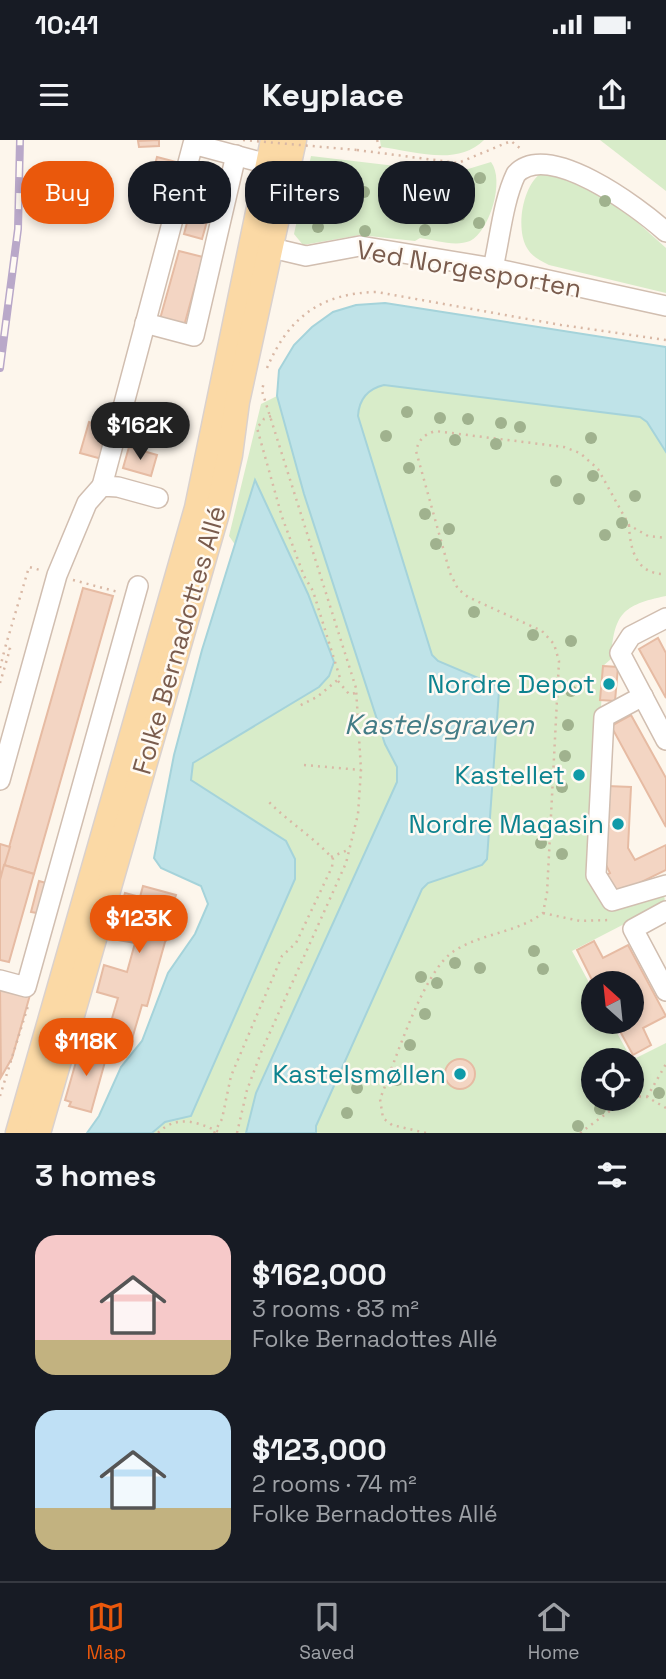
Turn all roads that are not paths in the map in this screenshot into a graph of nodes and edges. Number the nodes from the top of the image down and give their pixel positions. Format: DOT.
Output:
graph roads {
  1 [pos="294,140"];
  2 [pos="194,142"];
  3 [pos="240,148"];
  4 [pos="270,152"];
  5 [pos="666,232"];
  6 [pos="272,248"];
  7 [pos="493,268"];
  8 [pos="666,306"];
  9 [pos="145,324"];
  10 [pos="102,486"];
  11 [pos="158,498"];
  12 [pos="138,586"];
  13 [pos="666,618"];
  14 [pos="643,696"];
  15 [pos="666,740"];
  16 [pos="0,780"];
  17 [pos="666,885"];
  18 [pos="666,911"];
  19 [pos="0,980"];
  20 [pos="666,991"];
  21 [pos="18,1133"];
  22 [pos="38,1133"];
  1 -- 6 [label="main road, Folke Bernadottes Allé"];
  2 -- 3 [label="street"];
  2 -- 9 [label="street"];
  3 -- 4 [label="street"];
  3 -- 9 [label="street"];
  4 -- 21 [label="main road, Folke Bernadottes Allé"];
  5 -- 7 [label="street"];
  6 -- 7 [label="street, Ved Norgesporten"];
  6 -- 22 [label="main road, Folke Bernadottes Allé"];
  7 -- 8 [label="street, Ved Norgesporten"];
  9 -- 10 [label="street"];
  10 -- 11 [label="street"];
  10 -- 16 [label="street"];
  12 -- 19 [label="street"];
  13 -- 14 [label="street"];
  14 -- 15 [label="street"];
  14 -- 17 [label="street"];
  18 -- 20 [label="street"];
}
